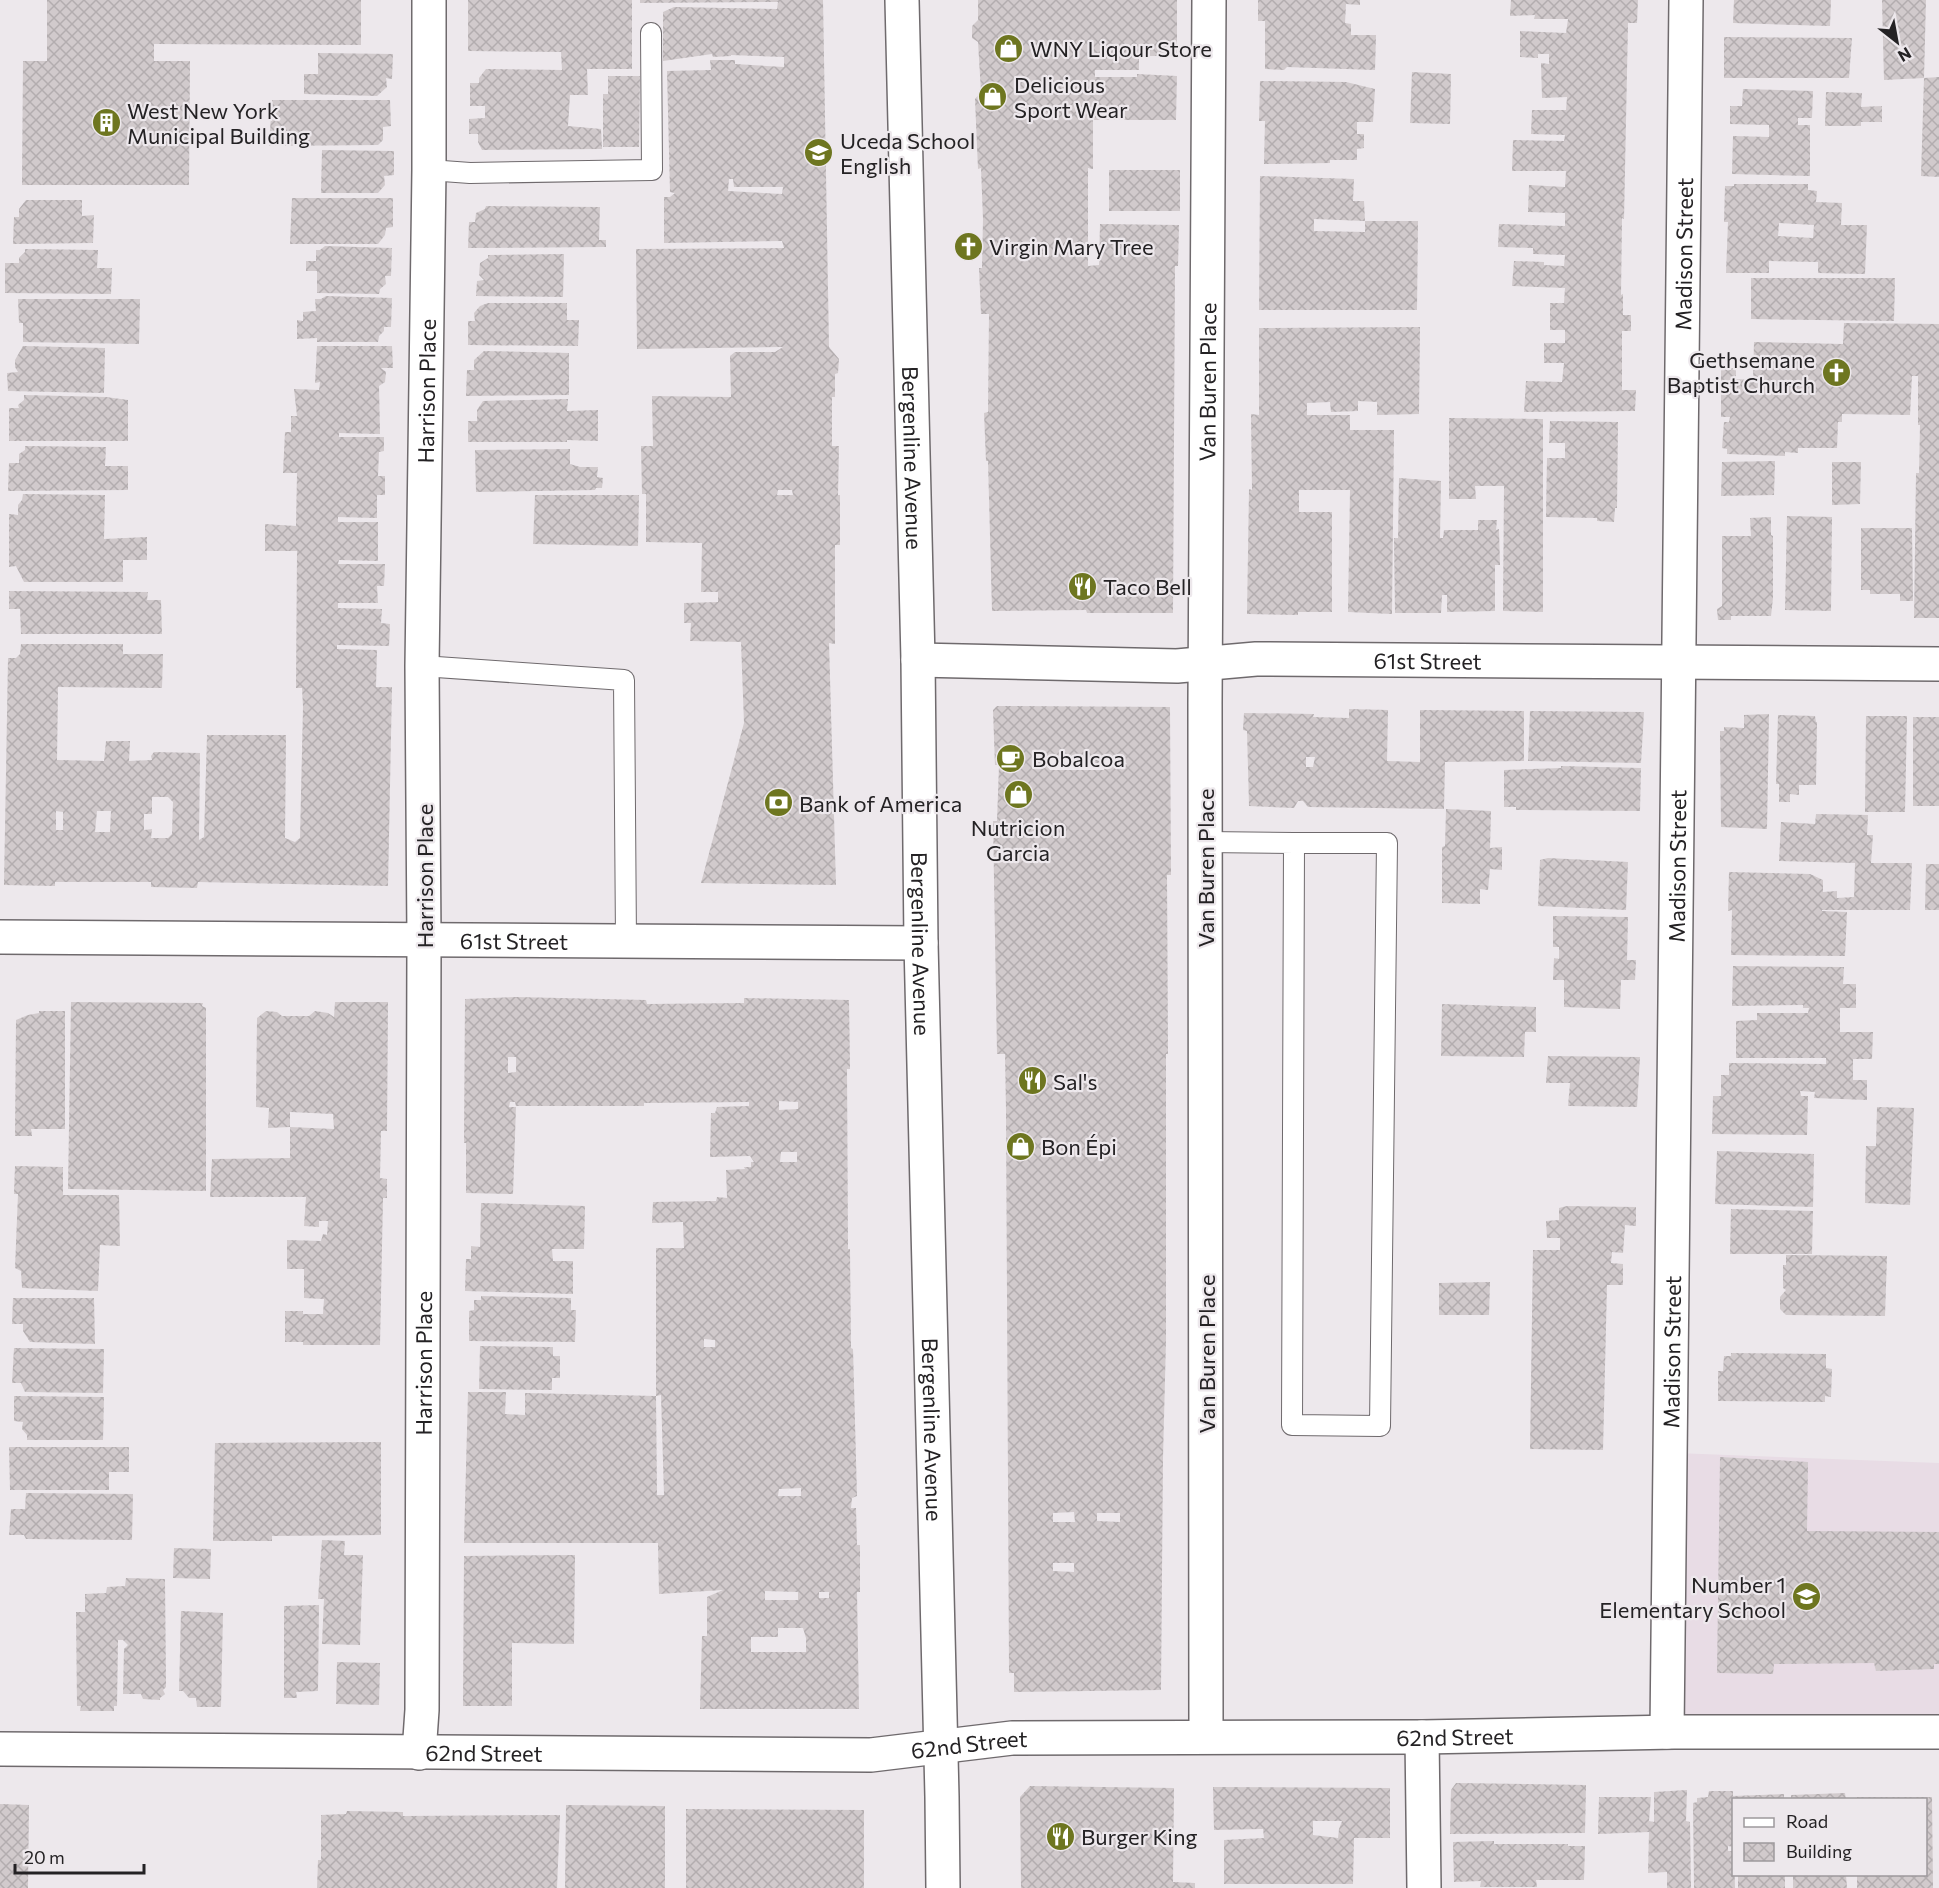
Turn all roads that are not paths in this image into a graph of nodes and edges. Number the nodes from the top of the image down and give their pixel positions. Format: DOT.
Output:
graph roads {
  1 [pos="429,0"];
  2 [pos="902,0"];
  3 [pos="1209,0"];
  4 [pos="1686,0"];
  5 [pos="651,33"];
  6 [pos="429,170"];
  7 [pos="918,660"];
  8 [pos="1678,663"];
  9 [pos="1939,663"];
  10 [pos="1205,664"];
  11 [pos="422,666"];
  12 [pos="1205,842"];
  13 [pos="1294,843"];
  14 [pos="0,937"];
  15 [pos="424,940"];
  16 [pos="626,941"];
  17 [pos="921,943"];
  18 [pos="1667,1732"];
  19 [pos="1939,1732"];
  20 [pos="1206,1736"];
  21 [pos="1422,1737"];
  22 [pos="941,1747"];
  23 [pos="0,1749"];
  24 [pos="419,1753"];
  25 [pos="943,1888"];
  26 [pos="1424,1888"];
  1 -- 6 [label="street, Harrison Place"];
  2 -- 7 [label="street, Bergenline Avenue"];
  3 -- 10 [label="street, Van Buren Place"];
  4 -- 8 [label="street, Madison Street"];
  5 -- 6 [label="lane"];
  6 -- 11 [label="street, Harrison Place"];
  7 -- 10 [label="street, 61st Street"];
  7 -- 17 [label="street, Bergenline Avenue"];
  8 -- 9 [label="street, 61st Street"];
  8 -- 10 [label="street, 61st Street"];
  8 -- 18 [label="street, Madison Street"];
  10 -- 12 [label="street, Van Buren Place"];
  11 -- 15 [label="street, Harrison Place"];
  11 -- 16 [label="lane"];
  12 -- 13 [label="lane"];
  12 -- 20 [label="street, Van Buren Place"];
  13 -- 13 [label="lane"];
  14 -- 15 [label="street, 61st Street"];
  15 -- 16 [label="street, 61st Street"];
  15 -- 24 [label="street, Harrison Place"];
  16 -- 17 [label="street, 61st Street"];
  17 -- 22 [label="street, Bergenline Avenue"];
  18 -- 19 [label="street, 62nd Street"];
  18 -- 21 [label="street, 62nd Street"];
  20 -- 21 [label="street, 62nd Street"];
  20 -- 22 [label="street, 62nd Street"];
  21 -- 26 [label="street"];
  22 -- 24 [label="street, 62nd Street"];
  22 -- 25 [label="street, Bergenline Avenue"];
  23 -- 24 [label="street, 62nd Street"];
}
